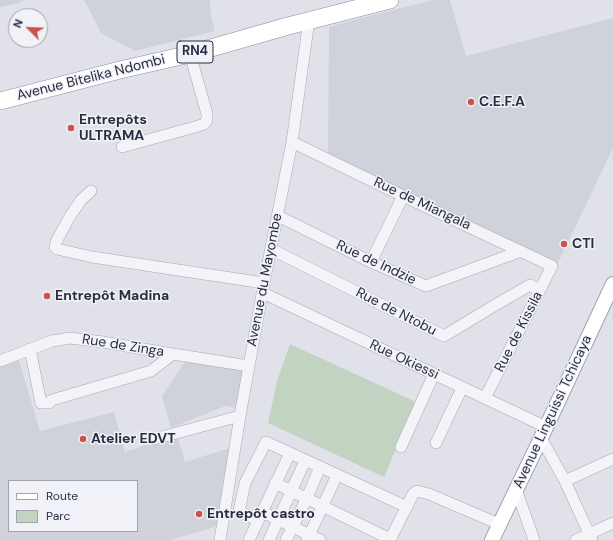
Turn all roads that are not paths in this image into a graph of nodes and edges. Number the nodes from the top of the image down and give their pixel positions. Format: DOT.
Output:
graph roads {
  1 [pos="390,0"];
  2 [pos="309,20"];
  3 [pos="190,54"];
  4 [pos="0,101"];
  5 [pos="292,142"];
  6 [pos="122,147"];
  7 [pos="91,191"];
  8 [pos="403,196"];
  9 [pos="278,216"];
  10 [pos="271,249"];
  11 [pos="520,251"];
  12 [pos="371,262"];
  13 [pos="552,266"];
  14 [pos="613,284"];
  15 [pos="264,288"];
  16 [pos="540,290"];
  17 [pos="30,349"];
  18 [pos="173,354"];
  19 [pos="0,361"];
  20 [pos="249,366"];
  21 [pos="434,374"];
  22 [pos="462,388"];
  23 [pos="485,398"];
  24 [pos="240,416"];
  25 [pos="543,432"];
  26 [pos="154,439"];
  27 [pos="436,444"];
  28 [pos="401,447"];
  29 [pos="290,453"];
  30 [pos="613,459"];
  31 [pos="305,460"];
  32 [pos="320,468"];
  33 [pos="337,475"];
  34 [pos="564,481"];
  35 [pos="275,483"];
  36 [pos="516,489"];
  37 [pos="292,491"];
  38 [pos="307,498"];
  39 [pos="323,506"];
  40 [pos="407,507"];
  41 [pos="260,516"];
  42 [pos="278,520"];
  43 [pos="613,523"];
  44 [pos="499,524"];
  45 [pos="293,527"];
  46 [pos="590,537"];
  47 [pos="312,538"];
  48 [pos="390,539"];
  49 [pos="220,540"];
  50 [pos="249,540"];
  51 [pos="269,540"];
  52 [pos="286,540"];
  53 [pos="492,540"];
  54 [pos="534,540"];
  55 [pos="576,540"];
  1 -- 2 [label="highway, Avenue Bitelika Ndombi / RN4"];
  2 -- 3 [label="highway, Avenue Bitelika Ndombi / RN4"];
  2 -- 5 [label="street, Avenue du Mayombe"];
  3 -- 4 [label="highway, Avenue Bitelika Ndombi / RN4"];
  3 -- 6 [label="street"];
  5 -- 8 [label="street, Rue de Miangala"];
  5 -- 9 [label="street, Avenue du Mayombe"];
  7 -- 15 [label="street, Rue Okiessi"];
  8 -- 11 [label="street, Rue de Miangala"];
  8 -- 12 [label="street"];
  9 -- 10 [label="street, Avenue du Mayombe"];
  9 -- 12 [label="street, Rue de Indzie"];
  10 -- 15 [label="street, Avenue du Mayombe"];
  10 -- 16 [label="street, Rue de Ntobu"];
  11 -- 12 [label="street, Rue de Indzie"];
  11 -- 13 [label="street, Rue de Miangala"];
  13 -- 16 [label="street, Rue de Kissila"];
  14 -- 25 [label="main road, Avenue Linguissi Tchicaya"];
  15 -- 20 [label="street, Avenue du Mayombe"];
  15 -- 21 [label="street, Rue Okiessi"];
  16 -- 23 [label="street, Rue de Kissila"];
  17 -- 18 [label="street, Rue de Zinga"];
  17 -- 18 [label="street"];
  17 -- 19 [label="street, Rue de Zinga"];
  18 -- 20 [label="street, Rue de Zinga"];
  20 -- 24 [label="street, Avenue du Mayombe"];
  21 -- 22 [label="street, Rue Okiessi"];
  21 -- 28 [label="street"];
  22 -- 23 [label="street, Rue Okiessi"];
  22 -- 27 [label="street"];
  23 -- 25 [label="street, Rue Okiessi"];
  24 -- 26 [label="street"];
  24 -- 49 [label="street, Avenue du Mayombe"];
  25 -- 34 [label="street"];
  25 -- 36 [label="main road, Avenue Linguissi Tchicaya"];
  29 -- 31 [label="street"];
  29 -- 35 [label="street"];
  29 -- 41 [label="street"];
  30 -- 34 [label="street"];
  31 -- 32 [label="street"];
  31 -- 37 [label="street"];
  32 -- 33 [label="street"];
  32 -- 38 [label="street"];
  33 -- 39 [label="street"];
  33 -- 40 [label="street"];
  34 -- 46 [label="street"];
  35 -- 37 [label="street"];
  35 -- 41 [label="street"];
  36 -- 44 [label="main road, Avenue Linguissi Tchicaya"];
  36 -- 54 [label="street"];
  37 -- 38 [label="street"];
  37 -- 42 [label="street"];
  38 -- 39 [label="street"];
  38 -- 45 [label="street"];
  39 -- 47 [label="street"];
  39 -- 48 [label="street"];
  40 -- 44 [label="street"];
  40 -- 48 [label="street"];
  41 -- 42 [label="street"];
  41 -- 50 [label="street"];
  42 -- 45 [label="street"];
  42 -- 51 [label="street"];
  43 -- 46 [label="street"];
  44 -- 53 [label="main road, Avenue Linguissi Tchicaya"];
  45 -- 47 [label="street"];
  45 -- 52 [label="street"];
  46 -- 55 [label="street"];
}
